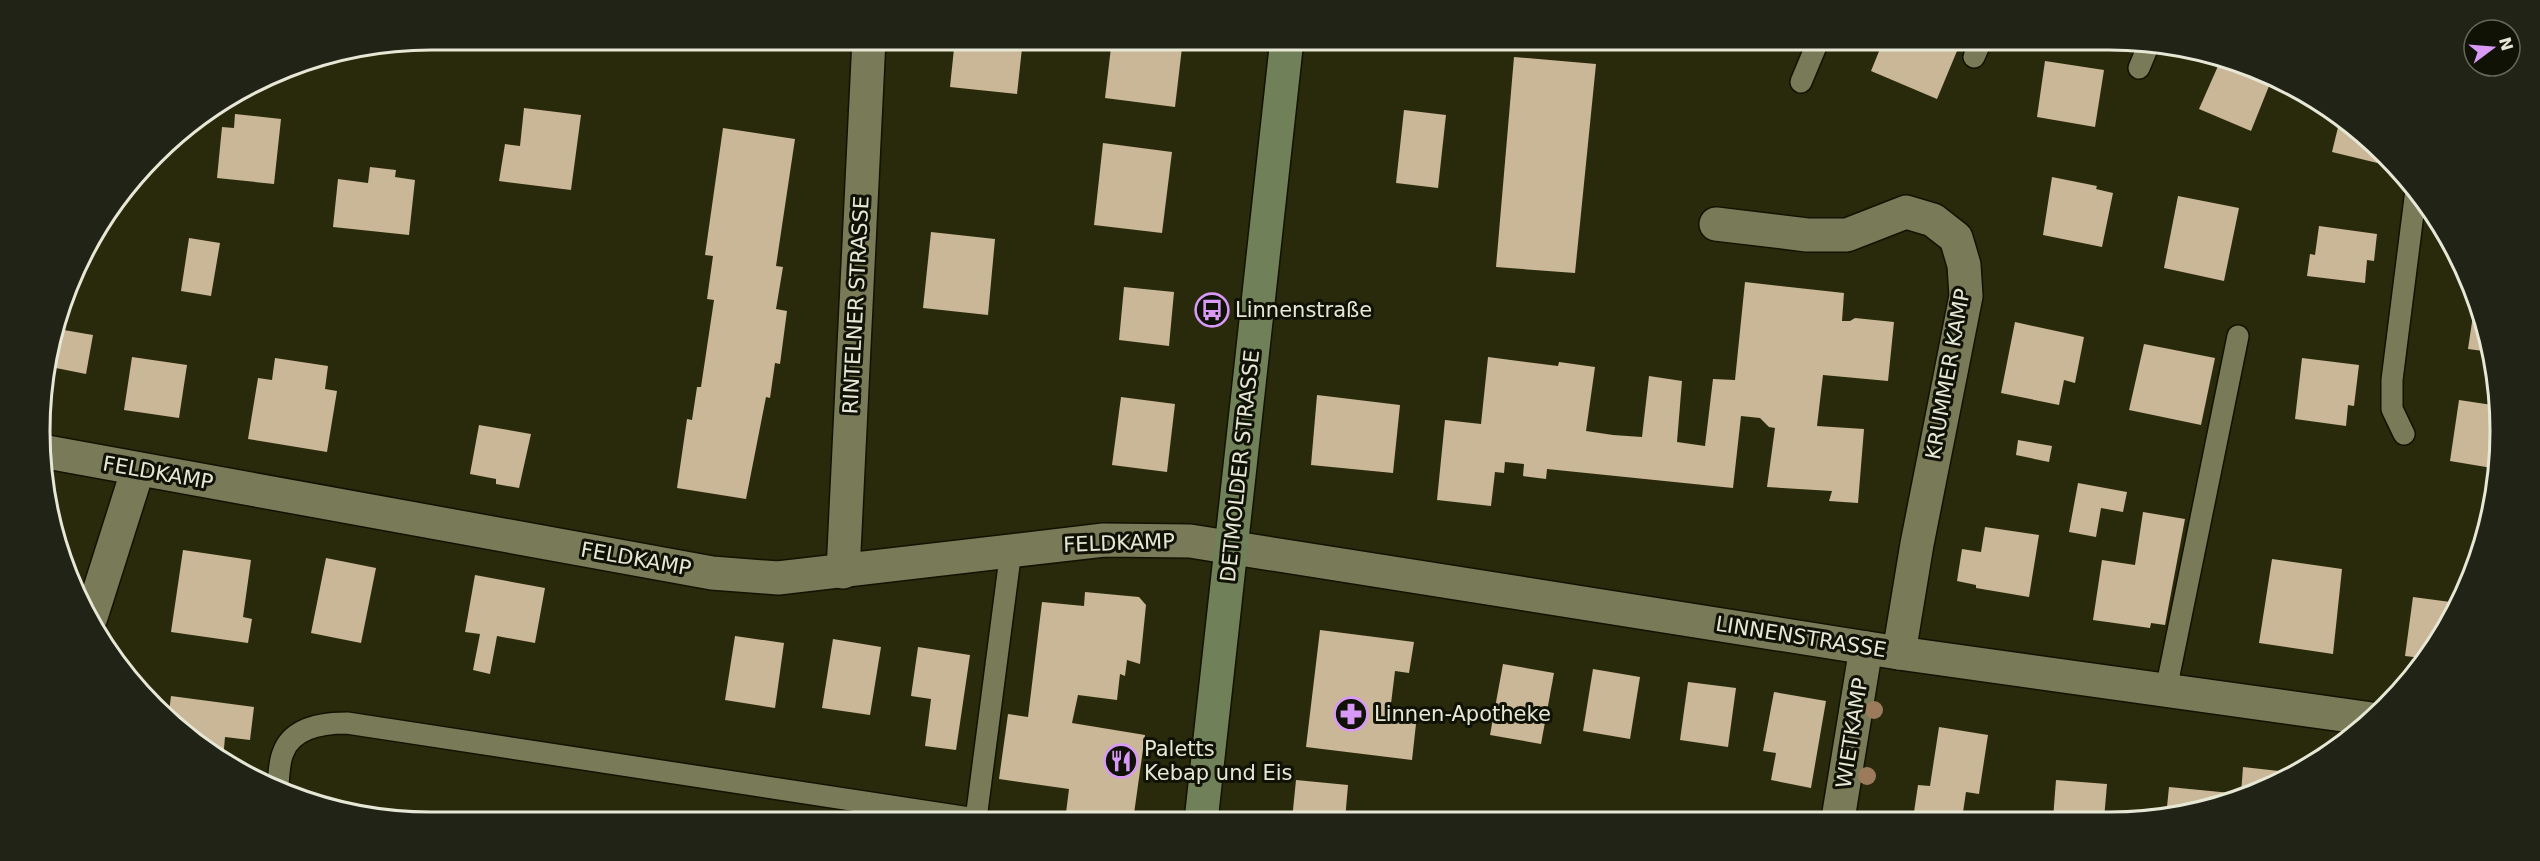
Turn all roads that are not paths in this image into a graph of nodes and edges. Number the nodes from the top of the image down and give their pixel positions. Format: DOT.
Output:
graph roads {
  1 [pos="868,50"];
  2 [pos="1286,50"];
  3 [pos="1814,50"];
  4 [pos="2146,51"];
  5 [pos="2139,68"];
  6 [pos="1800,82"];
  7 [pos="2414,202"];
  8 [pos="1716,224"];
  9 [pos="2238,336"];
  10 [pos="2404,434"];
  11 [pos="50,453"];
  12 [pos="138,469"];
  13 [pos="1231,546"];
  14 [pos="1011,550"];
  15 [pos="843,572"];
  16 [pos="94,608"];
  17 [pos="1866,648"];
  18 [pos="1899,653"];
  19 [pos="2166,690"];
  20 [pos="2361,717"];
  21 [pos="279,779"];
  22 [pos="930,812"];
  23 [pos="977,812"];
  24 [pos="1202,812"];
  25 [pos="1839,812"];
  1 -- 15 [label="street, RINTELNER STRASSE"];
  2 -- 13 [label="street, DETMOLDER STRASSE"];
  3 -- 6 [label="lane"];
  4 -- 5 [label="lane"];
  7 -- 10 [label="lane"];
  8 -- 18 [label="street, KRUMMER KAMP"];
  9 -- 19 [label="lane"];
  11 -- 12 [label="street, FELDKAMP"];
  12 -- 15 [label="street, FELDKAMP"];
  12 -- 16 [label="street"];
  13 -- 14 [label="street, FELDKAMP"];
  13 -- 17 [label="street, LINNENSTRASSE"];
  13 -- 24 [label="street, DETMOLDER STRASSE"];
  14 -- 15 [label="street, FELDKAMP"];
  14 -- 23 [label="lane"];
  17 -- 18 [label="street, LINNENSTRASSE"];
  17 -- 25 [label="street, WIETKAMP"];
  18 -- 19 [label="street, LINNENSTRASSE"];
  19 -- 20 [label="street, LINNENSTRASSE"];
  21 -- 22 [label="lane"];
}
